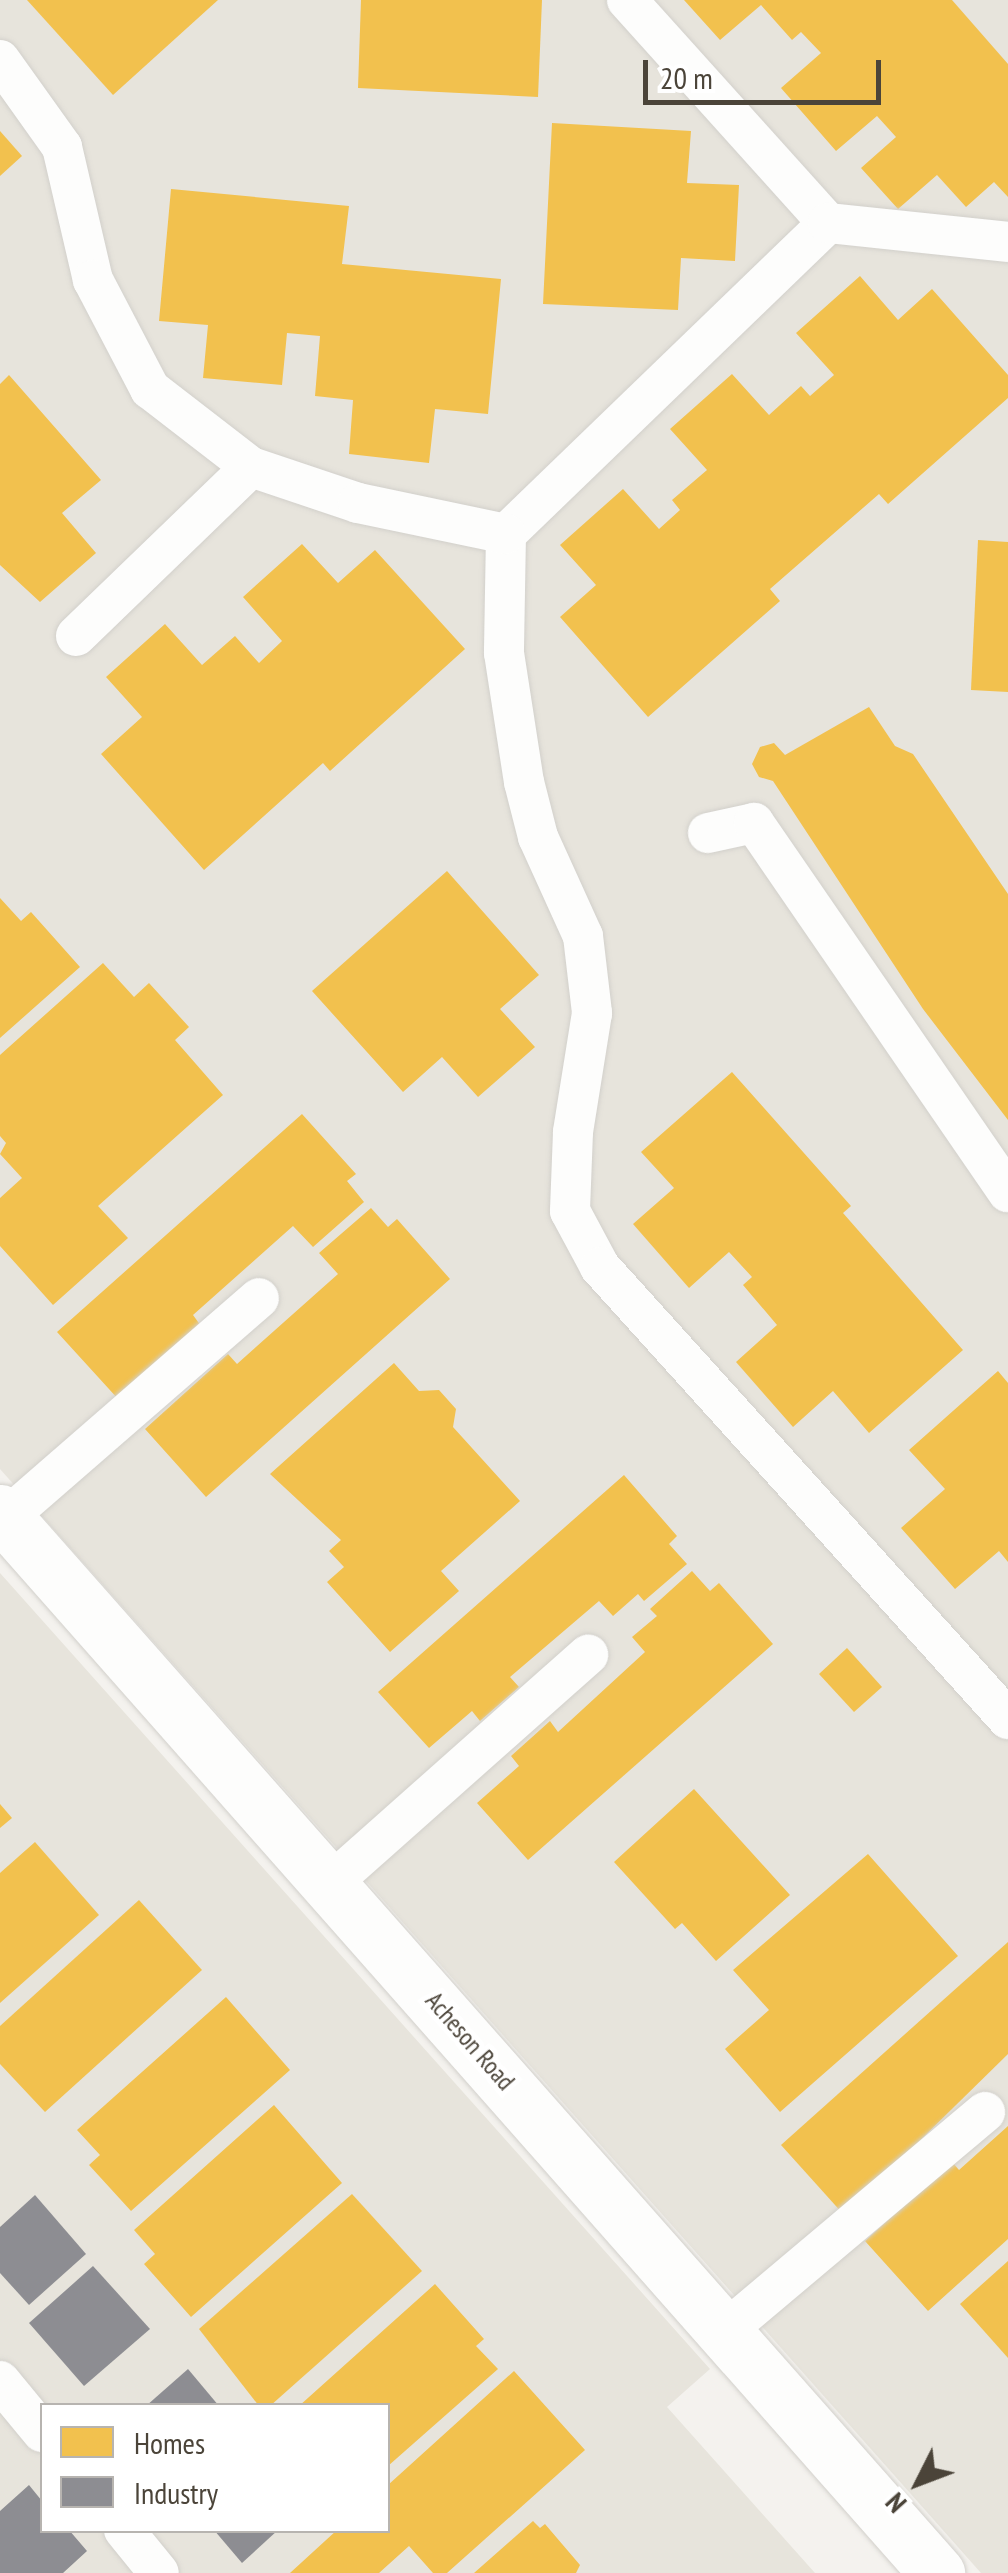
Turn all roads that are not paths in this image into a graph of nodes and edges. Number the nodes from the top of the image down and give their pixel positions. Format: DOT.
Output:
graph roads {
  1 [pos="627,0"];
  2 [pos="0,60"];
  3 [pos="828,222"];
  4 [pos="1008,242"];
  5 [pos="251,468"];
  6 [pos="506,534"];
  7 [pos="76,636"];
  8 [pos="708,833"];
  9 [pos="1008,1192"];
  10 [pos="259,1298"];
  11 [pos="3,1515"];
  12 [pos="588,1655"];
  13 [pos="1008,1719"];
  14 [pos="331,1883"];
  15 [pos="985,2112"];
  16 [pos="725,2331"];
  17 [pos="0,2381"];
  18 [pos="40,2430"];
  19 [pos="126,2533"];
  20 [pos="159,2573"];
  21 [pos="938,2573"];
  1 -- 3 [label="lane"];
  2 -- 5 [label="lane"];
  3 -- 4 [label="lane"];
  3 -- 6 [label="lane"];
  5 -- 6 [label="lane"];
  5 -- 7 [label="lane"];
  6 -- 13 [label="lane"];
  8 -- 9 [label="lane"];
  10 -- 11 [label="lane"];
  11 -- 14 [label="street, Acheson Road"];
  12 -- 14 [label="lane"];
  14 -- 16 [label="street, Acheson Road"];
  15 -- 16 [label="lane"];
  16 -- 21 [label="street, Acheson Road"];
  17 -- 18 [label="lane"];
  19 -- 20 [label="lane"];
}
